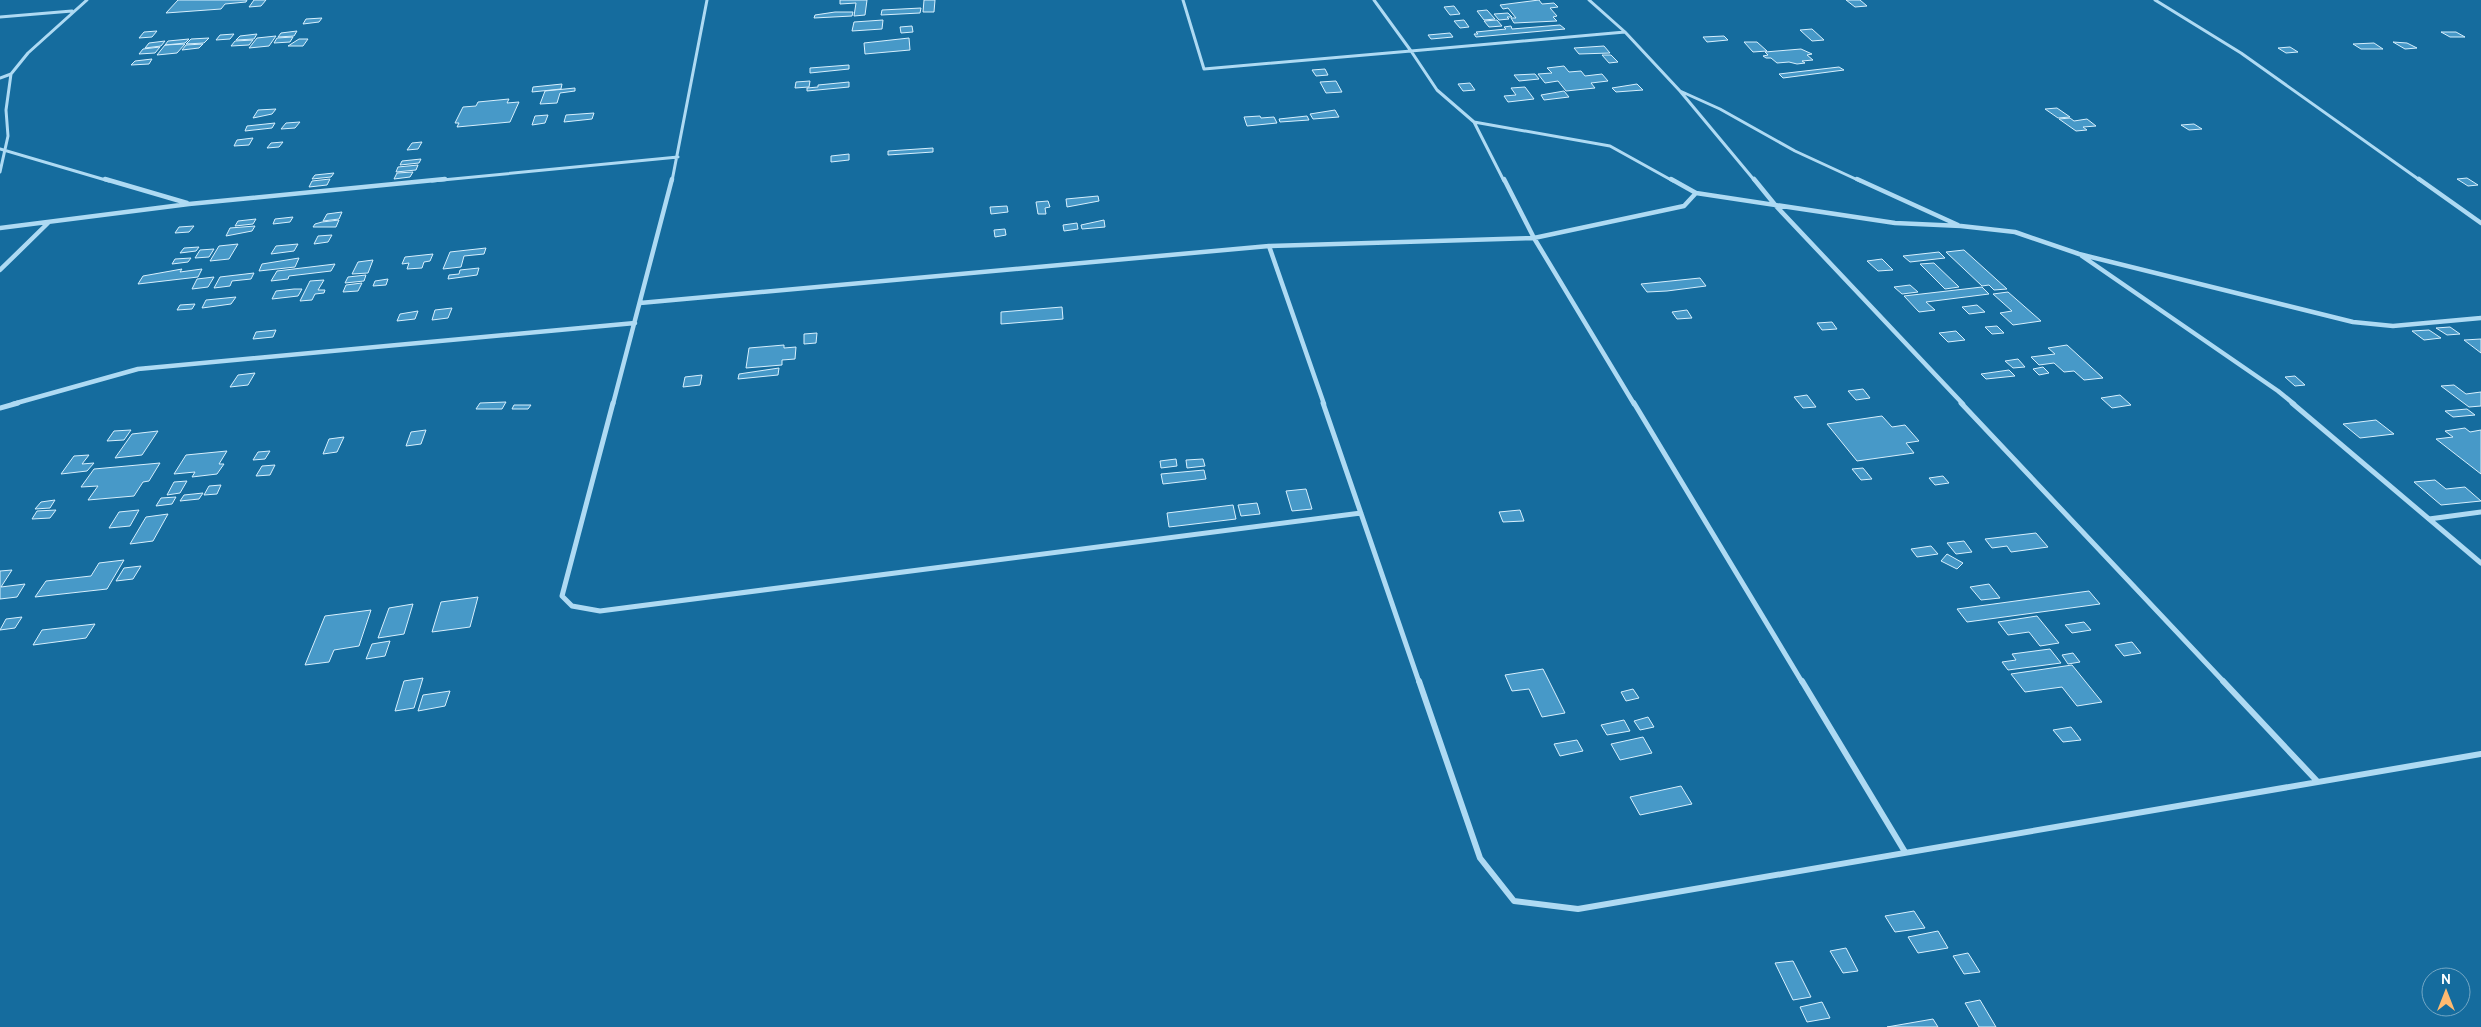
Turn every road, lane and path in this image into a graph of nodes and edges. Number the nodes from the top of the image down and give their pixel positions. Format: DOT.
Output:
graph roads {
  1 [pos="87,0"];
  2 [pos="707,0"];
  3 [pos="1183,0"];
  4 [pos="1374,0"];
  5 [pos="1589,0"];
  6 [pos="2156,0"];
  7 [pos="72,11"];
  8 [pos="0,17"];
  9 [pos="1624,32"];
  10 [pos="1411,51"];
  11 [pos="11,74"];
  12 [pos="0,78"];
  13 [pos="1680,91"];
  14 [pos="1474,122"];
  15 [pos="2,150"];
  16 [pos="678,156"];
  17 [pos="0,172"];
  18 [pos="1696,193"];
  19 [pos="189,204"];
  20 [pos="1776,206"];
  21 [pos="48,222"];
  22 [pos="2481,223"];
  23 [pos="1961,226"];
  24 [pos="0,228"];
  25 [pos="1534,238"];
  26 [pos="1269,246"];
  27 [pos="2079,254"];
  28 [pos="0,270"];
  29 [pos="640,303"];
  30 [pos="2481,318"];
  31 [pos="634,323"];
  32 [pos="0,408"];
  33 [pos="2481,512"];
  34 [pos="1361,513"];
  35 [pos="2429,519"];
  36 [pos="2481,563"];
  37 [pos="2481,754"];
  38 [pos="2316,780"];
  39 [pos="1905,852"];
  1 -- 7 [label="street"];
  2 -- 16 [label="street"];
  3 -- 10 [label="street"];
  4 -- 10 [label="street"];
  5 -- 9 [label="street"];
  6 -- 22 [label="street"];
  7 -- 8 [label="street"];
  7 -- 11 [label="street"];
  9 -- 10 [label="street"];
  9 -- 13 [label="street"];
  10 -- 14 [label="street"];
  11 -- 12 [label="street"];
  11 -- 15 [label="street"];
  13 -- 20 [label="street"];
  13 -- 23 [label="street"];
  14 -- 18 [label="street"];
  14 -- 25 [label="street"];
  15 -- 17 [label="street"];
  15 -- 19 [label="street"];
  16 -- 19 [label="street"];
  16 -- 29 [label="street"];
  18 -- 20 [label="street"];
  18 -- 25 [label="street"];
  19 -- 21 [label="street"];
  20 -- 23 [label="street"];
  20 -- 38 [label="street"];
  21 -- 24 [label="street"];
  21 -- 28 [label="street"];
  23 -- 27 [label="street"];
  25 -- 26 [label="street"];
  25 -- 39 [label="street"];
  26 -- 29 [label="street"];
  26 -- 34 [label="street"];
  27 -- 30 [label="street"];
  27 -- 35 [label="street"];
  29 -- 31 [label="street"];
  31 -- 32 [label="street"];
  31 -- 34 [label="street"];
  33 -- 35 [label="street"];
  34 -- 39 [label="street"];
  35 -- 36 [label="street"];
  37 -- 38 [label="street"];
  38 -- 39 [label="street"];
}
